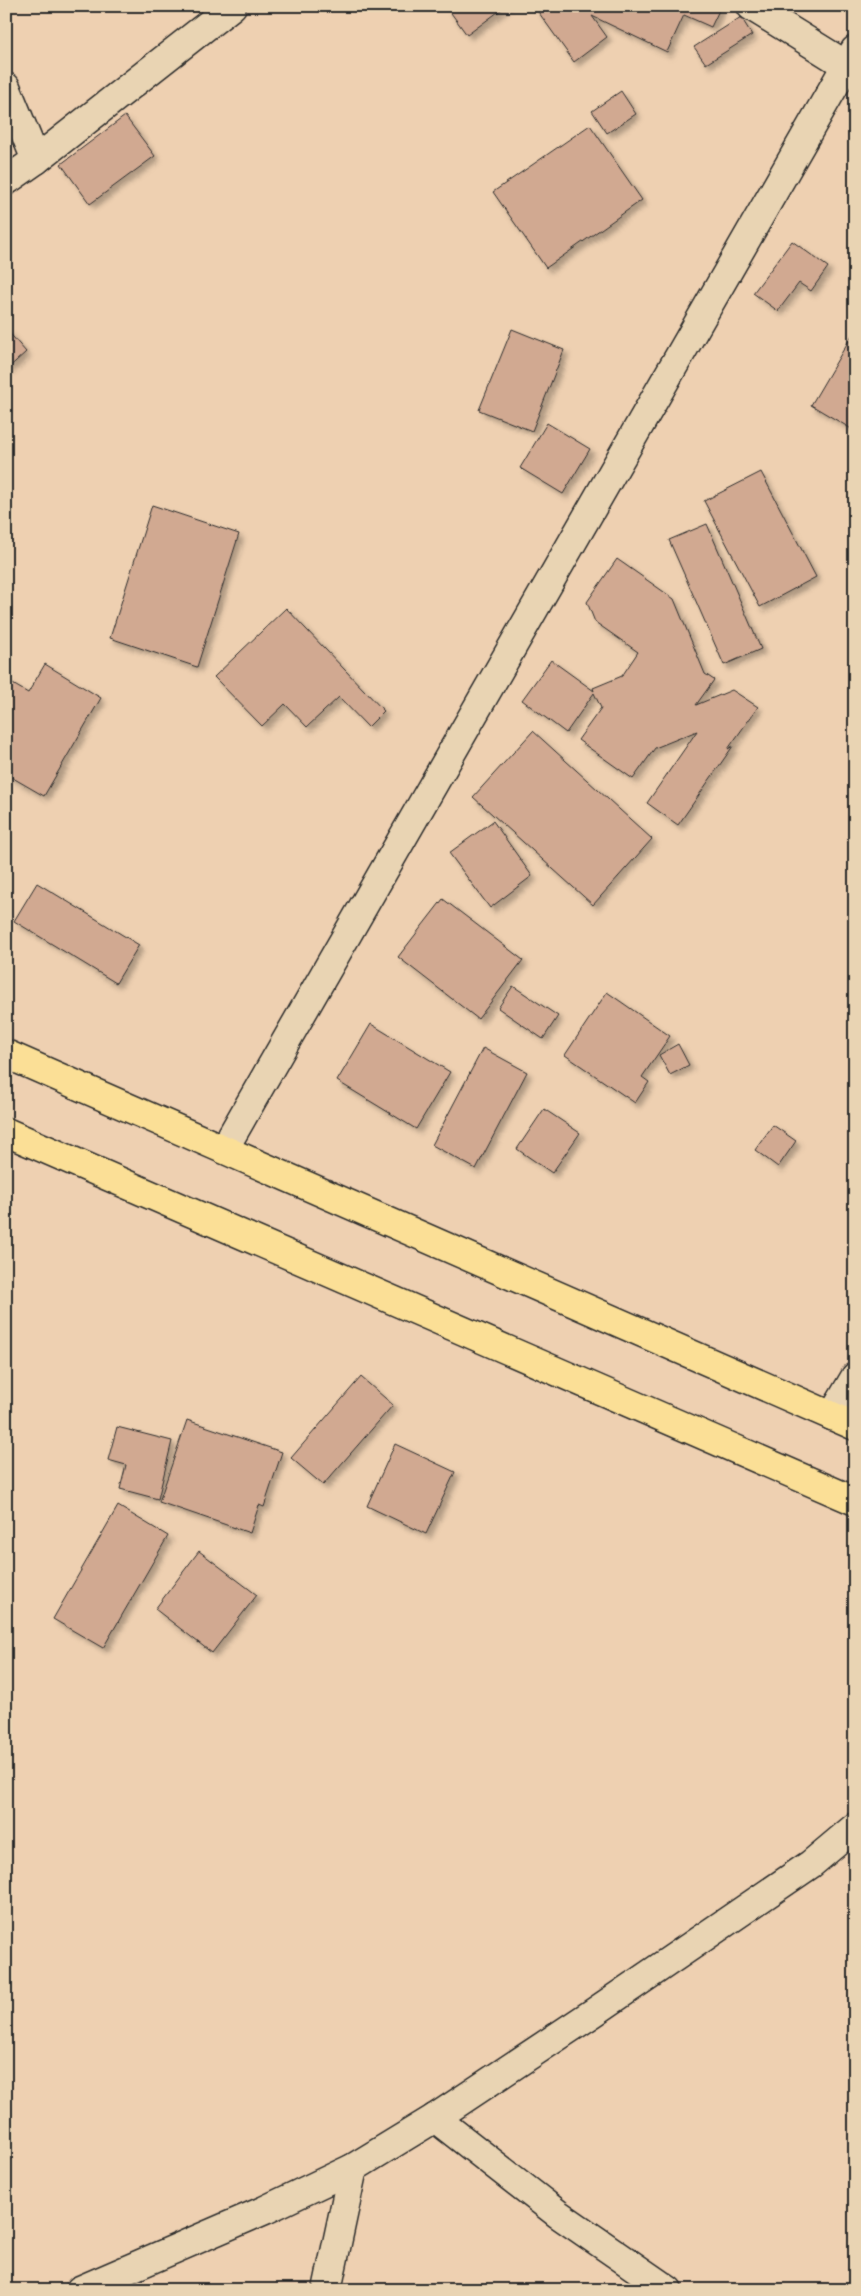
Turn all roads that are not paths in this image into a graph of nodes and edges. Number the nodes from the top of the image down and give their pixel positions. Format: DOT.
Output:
graph roads {
  1 [pos="232,6"];
  2 [pos="751,6"];
  3 [pos="852,63"];
  4 [pos="6,87"];
  5 [pos="36,160"];
  6 [pos="6,181"];
  7 [pos="6,1054"];
  8 [pos="6,1132"];
  9 [pos="224,1150"];
  10 [pos="855,1377"];
  11 [pos="844,1421"];
  12 [pos="855,1501"];
  13 [pos="855,1827"];
  14 [pos="434,2118"];
  15 [pos="353,2168"];
  16 [pos="80,2290"];
  17 [pos="327,2290"];
  18 [pos="668,2290"];
  1 -- 5 [label="street"];
  2 -- 3 [label="street"];
  3 -- 9 [label="street"];
  4 -- 5 [label="street"];
  5 -- 6 [label="street"];
  7 -- 9 [label="highway"];
  8 -- 12 [label="highway"];
  9 -- 11 [label="highway"];
  10 -- 11 [label="street"];
  13 -- 14 [label="street"];
  14 -- 15 [label="street"];
  14 -- 18 [label="street"];
  15 -- 16 [label="street"];
  15 -- 17 [label="street"];
}
